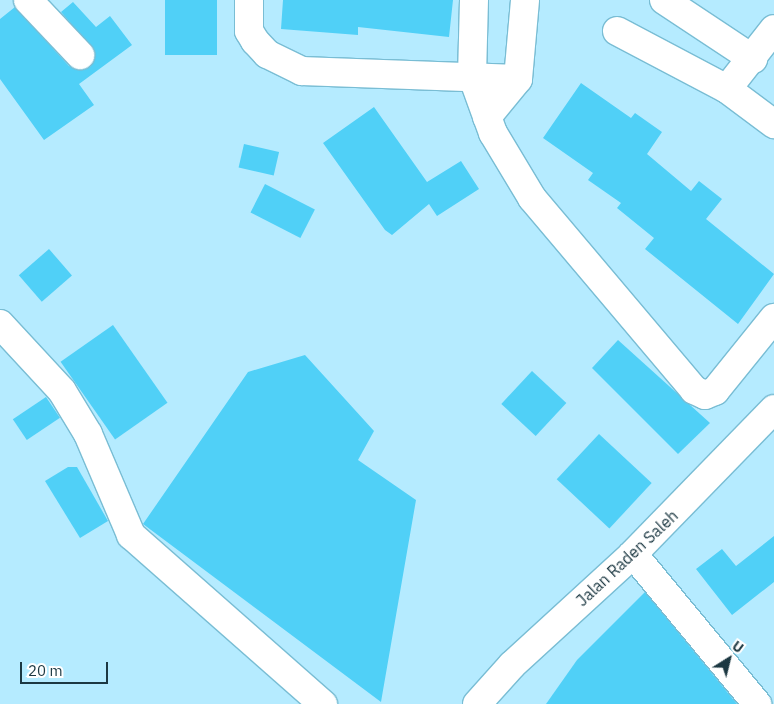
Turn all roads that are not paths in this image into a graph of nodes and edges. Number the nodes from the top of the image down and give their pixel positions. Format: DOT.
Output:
graph roads {
  1 [pos="28,0"];
  2 [pos="249,0"];
  3 [pos="474,0"];
  4 [pos="525,0"];
  5 [pos="664,0"];
  6 [pos="774,29"];
  7 [pos="618,31"];
  8 [pos="80,55"];
  9 [pos="753,59"];
  10 [pos="472,75"];
  11 [pos="518,79"];
  12 [pos="727,90"];
  13 [pos="487,117"];
  14 [pos="774,124"];
  15 [pos="774,318"];
  16 [pos="0,324"];
  17 [pos="774,409"];
  18 [pos="632,554"];
  19 [pos="323,704"];
  20 [pos="477,704"];
  21 [pos="757,704"];
  1 -- 8 [label="street"];
  2 -- 10 [label="street"];
  3 -- 10 [label="street"];
  4 -- 11 [label="street"];
  5 -- 9 [label="street"];
  6 -- 9 [label="street"];
  7 -- 12 [label="street"];
  9 -- 12 [label="street"];
  10 -- 11 [label="street"];
  10 -- 13 [label="street"];
  11 -- 13 [label="street"];
  12 -- 14 [label="street"];
  13 -- 15 [label="street"];
  16 -- 19 [label="street"];
  17 -- 18 [label="street, Jalan Raden Saleh"];
  18 -- 20 [label="street, Jalan Raden Saleh"];
  18 -- 21 [label="street"];
}
